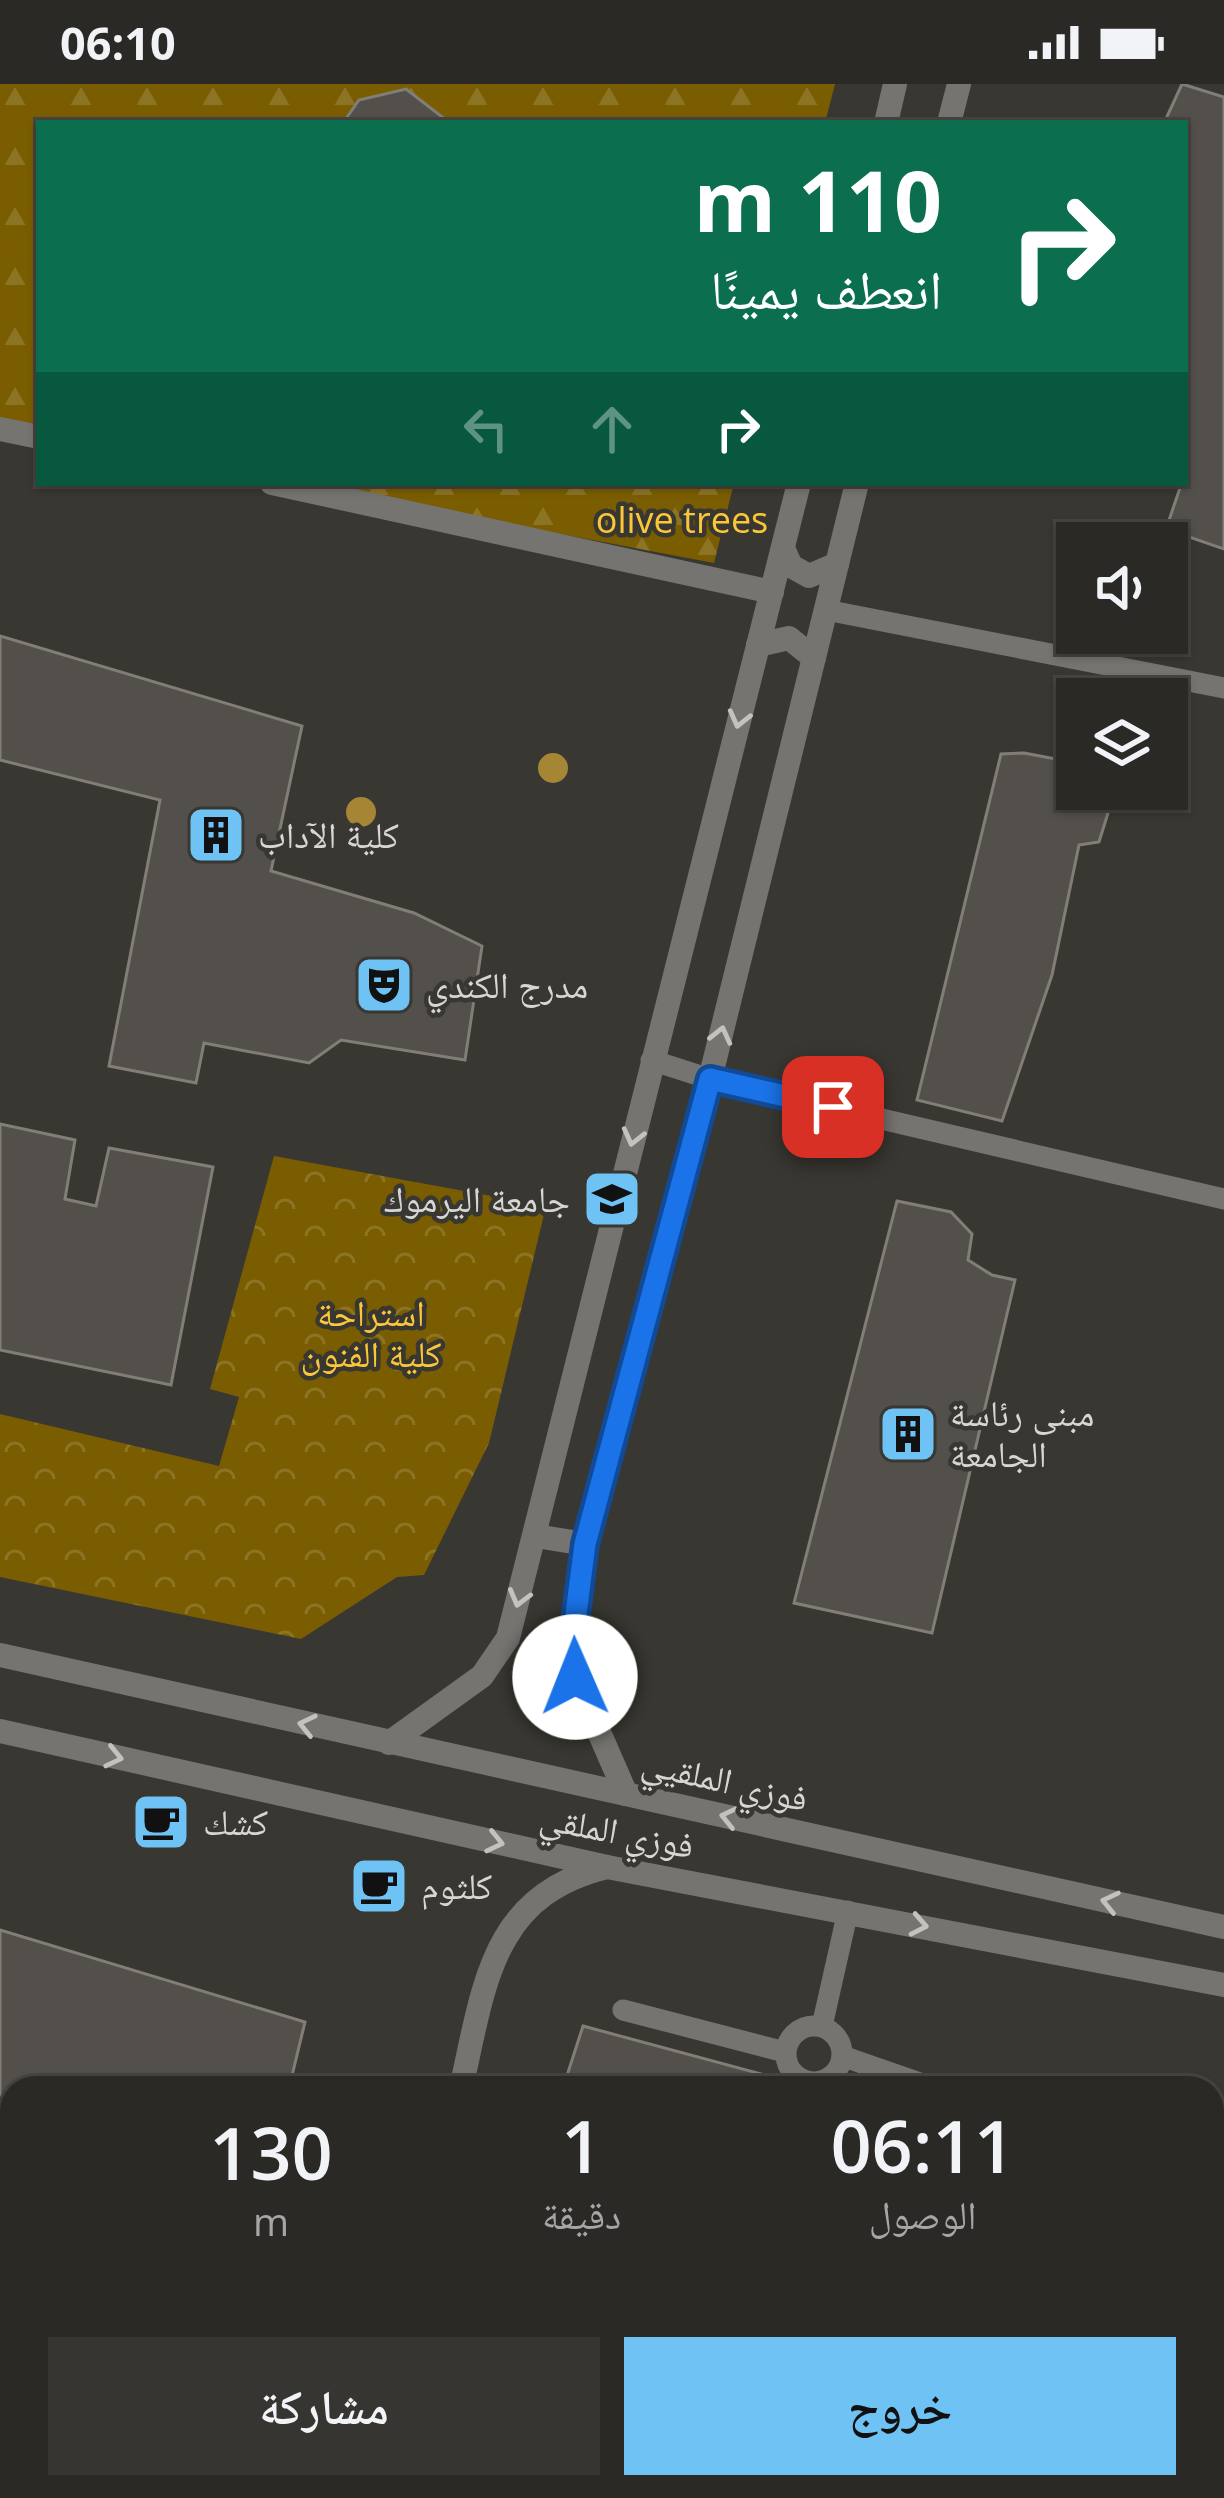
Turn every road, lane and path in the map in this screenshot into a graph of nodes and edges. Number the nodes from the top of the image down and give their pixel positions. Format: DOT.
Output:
graph roads {
  1 [pos="895,84"];
  2 [pos="959,84"];
  3 [pos="887,120"];
  4 [pos="950,120"];
  5 [pos="0,429"];
  6 [pos="36,436"];
  7 [pos="286,486"];
  8 [pos="798,486"];
  9 [pos="856,486"];
  10 [pos="783,548"];
  11 [pos="837,564"];
  12 [pos="772,592"];
  13 [pos="826,610"];
  14 [pos="758,645"];
  15 [pos="814,658"];
  16 [pos="1224,688"];
  17 [pos="652,1060"];
  18 [pos="710,1079"];
  19 [pos="1224,1199"];
  20 [pos="536,1536"];
  21 [pos="585,1544"];
  22 [pos="0,1655"];
  23 [pos="0,1731"];
  24 [pos="389,1743"];
  25 [pos="626,1795"];
  26 [pos="607,1867"];
  27 [pos="848,1911"];
  28 [pos="1224,1927"];
  29 [pos="1224,1985"];
  30 [pos="622,2010"];
  31 [pos="822,2026"];
  32 [pos="785,2052"];
  33 [pos="842,2056"];
  34 [pos="464,2076"];
  35 [pos="796,2076"];
  36 [pos="831,2076"];
  37 [pos="900,2076"];
  1 -- 3 [label="street"];
  2 -- 4 [label="street"];
  5 -- 6 [label="street"];
  7 -- 12 [label="street"];
  8 -- 10 [label="street"];
  9 -- 11 [label="street"];
  10 -- 11 [label="street"];
  10 -- 12 [label="street"];
  11 -- 13 [label="street"];
  12 -- 14 [label="street"];
  13 -- 15 [label="street"];
  13 -- 16 [label="lane"];
  14 -- 15 [label="street"];
  14 -- 17 [label="street, one-way"];
  18 -- 15 [label="street, one-way"];
  17 -- 18 [label="lane"];
  17 -- 20 [label="street, one-way"];
  18 -- 19 [label="lane"];
  18 -- 21 [label="street"];
  20 -- 21 [label="street"];
  20 -- 24 [label="street, one-way"];
  21 -- 25 [label="street"];
  24 -- 22 [label="street, فوزي الملقيي, one-way"];
  23 -- 26 [label="street, فوزي الملقي, one-way"];
  24 -- 25 [label="street, فوزي الملقيي"];
  28 -- 25 [label="street, فوزي الملقيي, one-way"];
  26 -- 27 [label="street, فوزي الملقي"];
  26 -- 34 [label="street"];
  27 -- 29 [label="street, فوزي الملقي, one-way"];
  27 -- 31 [label="lane"];
  30 -- 32 [label="lane"];
  31 -- 32 [label="lane"];
  31 -- 33 [label="lane"];
  32 -- 35 [label="lane"];
  33 -- 36 [label="lane"];
  33 -- 37 [label="lane"];
}
